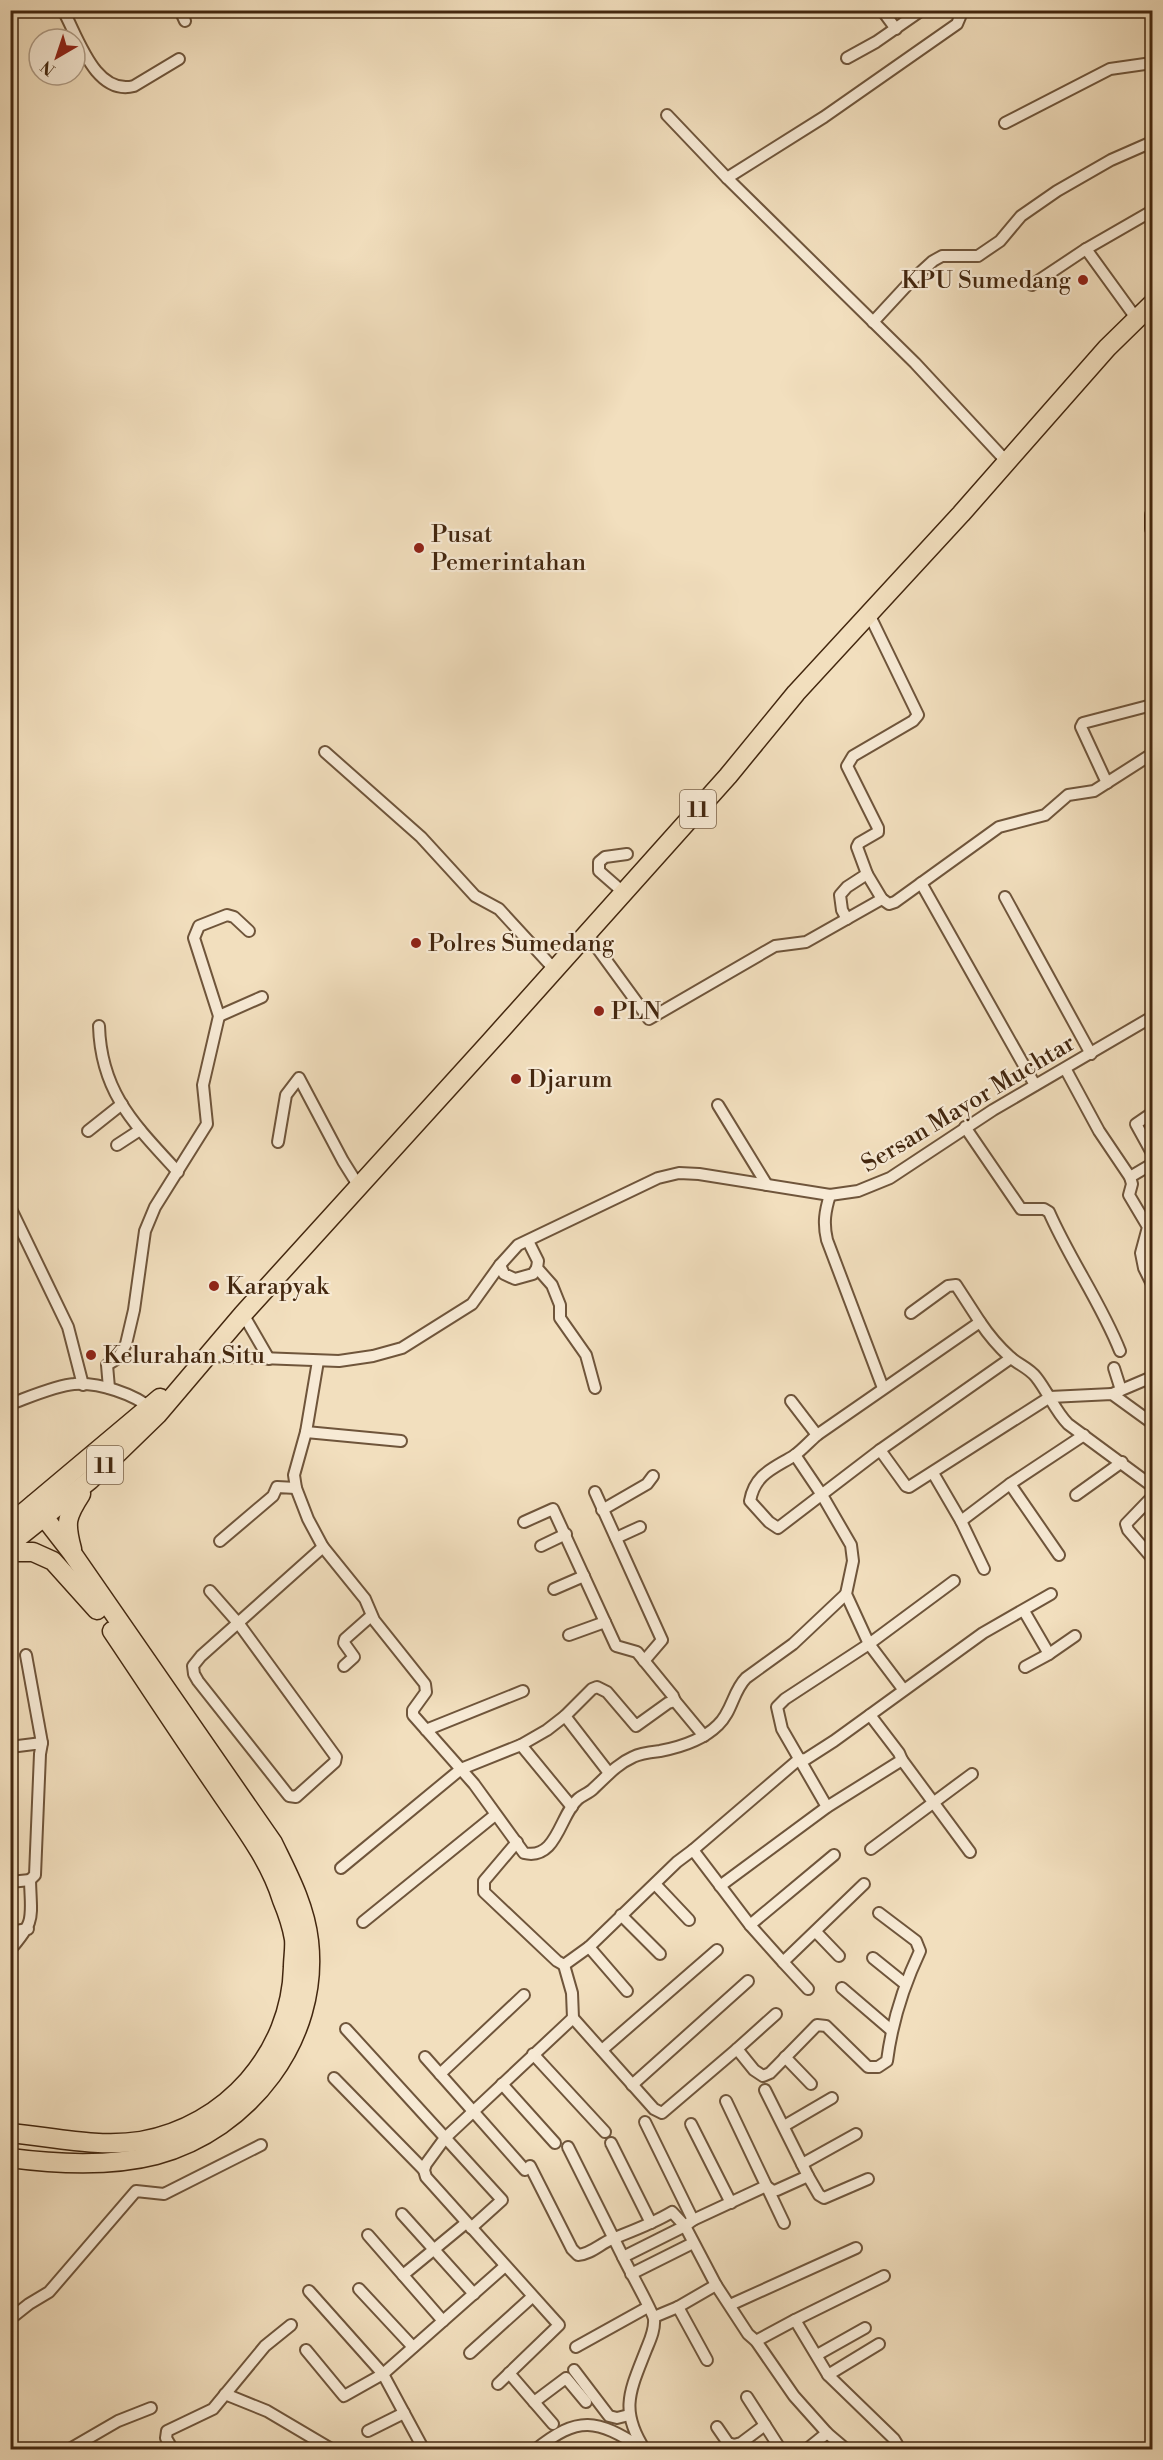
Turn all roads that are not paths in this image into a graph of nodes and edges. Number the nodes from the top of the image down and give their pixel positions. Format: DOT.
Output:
graph roads {
  1 [pos="63,10"];
  2 [pos="882,10"];
  3 [pos="921,10"];
  4 [pos="957,10"];
  5 [pos="896,29"];
  6 [pos="847,58"];
  7 [pos="178,59"];
  8 [pos="1152,63"];
  9 [pos="667,115"];
  10 [pos="1005,123"];
  11 [pos="1152,142"];
  12 [pos="727,178"];
  13 [pos="1152,211"];
  14 [pos="1086,249"];
  15 [pos="1032,285"];
  16 [pos="1152,304"];
  17 [pos="1136,318"];
  18 [pos="873,322"];
  19 [pos="1007,462"];
  20 [pos="1152,515"];
  21 [pos="1152,529"];
  22 [pos="869,614"];
  23 [pos="1152,705"];
  24 [pos="325,752"];
  25 [pos="1152,754"];
  26 [pos="1107,783"];
  27 [pos="627,855"];
  28 [pos="867,874"];
  29 [pos="921,883"];
  30 [pos="623,892"];
  31 [pos="1005,897"];
  32 [pos="882,899"];
  33 [pos="847,919"];
  34 [pos="249,931"];
  35 [pos="587,934"];
  36 [pos="555,970"];
  37 [pos="262,997"];
  38 [pos="219,1016"];
  39 [pos="1152,1017"];
  40 [pos="99,1026"];
  41 [pos="1091,1054"];
  42 [pos="1066,1070"];
  43 [pos="1035,1084"];
  44 [pos="122,1104"];
  45 [pos="718,1105"];
  46 [pos="1152,1113"];
  47 [pos="965,1127"];
  48 [pos="140,1130"];
  49 [pos="88,1131"];
  50 [pos="278,1142"];
  51 [pos="117,1145"];
  52 [pos="1152,1153"];
  53 [pos="1152,1164"];
  54 [pos="178,1172"];
  55 [pos="1130,1176"];
  56 [pos="358,1185"];
  57 [pos="767,1185"];
  58 [pos="830,1195"];
  59 [pos="10,1207"];
  60 [pos="528,1241"];
  61 [pos="500,1265"];
  62 [pos="537,1268"];
  63 [pos="1152,1284"];
  64 [pos="910,1313"];
  65 [pos="243,1314"];
  66 [pos="980,1322"];
  67 [pos="1120,1351"];
  68 [pos="208,1356"];
  69 [pos="1011,1358"];
  70 [pos="269,1359"];
  71 [pos="318,1361"];
  72 [pos="1115,1373"];
  73 [pos="1152,1377"];
  74 [pos="83,1385"];
  75 [pos="109,1388"];
  76 [pos="595,1388"];
  77 [pos="883,1388"];
  78 [pos="1117,1392"];
  79 [pos="1050,1397"];
  80 [pos="791,1401"];
  81 [pos="10,1404"];
  82 [pos="153,1410"];
  83 [pos="1152,1423"];
  84 [pos="306,1432"];
  85 [pos="1084,1435"];
  86 [pos="817,1436"];
  87 [pos="401,1441"];
  88 [pos="880,1450"];
  89 [pos="795,1455"];
  90 [pos="1122,1462"];
  91 [pos="933,1473"];
  92 [pos="653,1476"];
  93 [pos="90,1480"];
  94 [pos="1010,1484"];
  95 [pos="1152,1486"];
  96 [pos="296,1488"];
  97 [pos="595,1492"];
  98 [pos="822,1495"];
  99 [pos="1076,1495"];
  100 [pos="1152,1497"];
  101 [pos="602,1510"];
  102 [pos="36,1514"];
  103 [pos="961,1521"];
  104 [pos="524,1522"];
  105 [pos="10,1524"];
  106 [pos="640,1527"];
  107 [pos="566,1534"];
  108 [pos="616,1538"];
  109 [pos="220,1541"];
  110 [pos="10,1544"];
  111 [pos="541,1546"];
  112 [pos="323,1547"];
  113 [pos="10,1552"];
  114 [pos="72,1553"];
  115 [pos="1059,1555"];
  116 [pos="1152,1558"];
  117 [pos="984,1569"];
  118 [pos="584,1576"];
  119 [pos="954,1581"];
  120 [pos="554,1589"];
  121 [pos="210,1591"];
  122 [pos="846,1594"];
  123 [pos="1051,1594"];
  124 [pos="97,1610"];
  125 [pos="1024,1611"];
  126 [pos="372,1616"];
  127 [pos="605,1622"];
  128 [pos="239,1624"];
  129 [pos="569,1635"];
  130 [pos="1075,1636"];
  131 [pos="869,1644"];
  132 [pos="26,1654"];
  133 [pos="1049,1654"];
  134 [pos="644,1660"];
  135 [pos="344,1666"];
  136 [pos="1024,1667"];
  137 [pos="903,1689"];
  138 [pos="523,1691"];
  139 [pos="675,1701"];
  140 [pos="870,1715"];
  141 [pos="565,1716"];
  142 [pos="426,1730"];
  143 [pos="704,1736"];
  144 [pos="42,1743"];
  145 [pos="521,1745"];
  146 [pos="10,1747"];
  147 [pos="798,1760"];
  148 [pos="902,1760"];
  149 [pos="461,1769"];
  150 [pos="609,1773"];
  151 [pos="972,1774"];
  152 [pos="935,1802"];
  153 [pos="572,1807"];
  154 [pos="827,1807"];
  155 [pos="495,1815"];
  156 [pos="517,1842"];
  157 [pos="871,1849"];
  158 [pos="693,1850"];
  159 [pos="970,1852"];
  160 [pos="834,1855"];
  161 [pos="341,1868"];
  162 [pos="30,1880"];
  163 [pos="10,1882"];
  164 [pos="655,1884"];
  165 [pos="864,1884"];
  166 [pos="720,1886"];
  167 [pos="879,1913"];
  168 [pos="621,1915"];
  169 [pos="689,1920"];
  170 [pos="363,1922"];
  171 [pos="750,1925"];
  172 [pos="28,1929"];
  173 [pos="10,1932"];
  174 [pos="816,1932"];
  175 [pos="589,1947"];
  176 [pos="10,1950"];
  177 [pos="717,1950"];
  178 [pos="660,1954"];
  179 [pos="838,1956"];
  180 [pos="873,1958"];
  181 [pos="783,1962"];
  182 [pos="564,1965"];
  183 [pos="748,1981"];
  184 [pos="904,1983"];
  185 [pos="842,1988"];
  186 [pos="808,1989"];
  187 [pos="627,1991"];
  188 [pos="524,1995"];
  189 [pos="776,2013"];
  190 [pos="573,2018"];
  191 [pos="346,2029"];
  192 [pos="891,2030"];
  193 [pos="737,2049"];
  194 [pos="602,2050"];
  195 [pos="533,2054"];
  196 [pos="425,2057"];
  197 [pos="785,2057"];
  198 [pos="440,2074"];
  199 [pos="334,2078"];
  200 [pos="502,2084"];
  201 [pos="812,2084"];
  202 [pos="632,2085"];
  203 [pos="765,2090"];
  204 [pos="832,2098"];
  205 [pos="726,2102"];
  206 [pos="472,2111"];
  207 [pos="645,2121"];
  208 [pos="691,2124"];
  209 [pos="784,2126"];
  210 [pos="605,2132"];
  211 [pos="10,2133"];
  212 [pos="856,2134"];
  213 [pos="446,2136"];
  214 [pos="555,2143"];
  215 [pos="611,2143"];
  216 [pos="261,2145"];
  217 [pos="568,2147"];
  218 [pos="10,2158"];
  219 [pos="802,2164"];
  220 [pos="424,2170"];
  221 [pos="808,2176"];
  222 [pos="868,2180"];
  223 [pos="766,2186"];
  224 [pos="730,2203"];
  225 [pos="402,2214"];
  226 [pos="651,2223"];
  227 [pos="689,2223"];
  228 [pos="784,2223"];
  229 [pos="468,2225"];
  230 [pos="368,2235"];
  231 [pos="614,2238"];
  232 [pos="693,2242"];
  233 [pos="856,2248"];
  234 [pos="434,2249"];
  235 [pos="623,2258"];
  236 [pos="504,2267"];
  237 [pos="631,2274"];
  238 [pos="403,2275"];
  239 [pos="884,2276"];
  240 [pos="716,2285"];
  241 [pos="360,2289"];
  242 [pos="309,2292"];
  243 [pos="474,2294"];
  244 [pos="532,2297"];
  245 [pos="730,2305"];
  246 [pos="648,2307"];
  247 [pos="678,2307"];
  248 [pos="654,2317"];
  249 [pos="10,2319"];
  250 [pos="795,2320"];
  251 [pos="443,2321"];
  252 [pos="291,2325"];
  253 [pos="865,2328"];
  254 [pos="756,2341"];
  255 [pos="879,2344"];
  256 [pos="576,2347"];
  257 [pos="413,2348"];
  258 [pos="306,2350"];
  259 [pos="470,2353"];
  260 [pos="817,2355"];
  261 [pos="707,2360"];
  262 [pos="573,2370"];
  263 [pos="509,2373"];
  264 [pos="383,2374"];
  265 [pos="828,2375"];
  266 [pos="498,2384"];
  267 [pos="225,2394"];
  268 [pos="747,2397"];
  269 [pos="534,2402"];
  270 [pos="586,2402"];
  271 [pos="152,2408"];
  272 [pos="404,2413"];
  273 [pos="629,2415"];
  274 [pos="553,2424"];
  275 [pos="765,2425"];
  276 [pos="717,2427"];
  277 [pos="368,2431"];
  278 [pos="827,2433"];
  279 [pos="542,2447"];
  280 [pos="68,2450"];
  281 [pos="173,2450"];
  282 [pos="333,2450"];
  283 [pos="424,2450"];
  284 [pos="645,2450"];
  285 [pos="781,2450"];
  286 [pos="806,2450"];
  287 [pos="847,2450"];
  288 [pos="894,2450"];
  1 -- 7 [label="street"];
  2 -- 5 [label="street"];
  3 -- 5 [label="street"];
  4 -- 12 [label="street"];
  5 -- 6 [label="street"];
  8 -- 10 [label="street"];
  9 -- 12 [label="street"];
  11 -- 18 [label="street"];
  12 -- 18 [label="street"];
  13 -- 14 [label="street"];
  14 -- 15 [label="street"];
  14 -- 17 [label="street"];
  16 -- 17 [label="highway, 11"];
  17 -- 19 [label="highway, 11"];
  18 -- 19 [label="street"];
  19 -- 22 [label="highway, 11"];
  20 -- 21 [label="street"];
  22 -- 28 [label="street"];
  22 -- 30 [label="highway, 11"];
  23 -- 26 [label="street"];
  24 -- 36 [label="street"];
  25 -- 26 [label="street"];
  26 -- 29 [label="street"];
  27 -- 30 [label="street"];
  28 -- 32 [label="street"];
  28 -- 33 [label="street"];
  29 -- 32 [label="street"];
  29 -- 43 [label="street"];
  30 -- 35 [label="highway, 11"];
  31 -- 41 [label="street"];
  32 -- 33 [label="street"];
  33 -- 35 [label="street"];
  34 -- 38 [label="street"];
  35 -- 36 [label="highway, 11"];
  36 -- 56 [label="highway, 11"];
  37 -- 38 [label="street"];
  38 -- 54 [label="street"];
  39 -- 41 [label="street, Sersan Mayor Muchtar"];
  40 -- 44 [label="street"];
  41 -- 42 [label="street, Sersan Mayor Muchtar"];
  42 -- 43 [label="street, Sersan Mayor Muchtar"];
  42 -- 55 [label="street"];
  43 -- 47 [label="street, Sersan Mayor Muchtar"];
  44 -- 48 [label="street"];
  44 -- 49 [label="street"];
  45 -- 57 [label="street"];
  46 -- 52 [label="street"];
  47 -- 58 [label="street, Sersan Mayor Muchtar"];
  47 -- 67 [label="street"];
  48 -- 51 [label="street"];
  48 -- 54 [label="street"];
  50 -- 56 [label="street"];
  53 -- 55 [label="street"];
  54 -- 75 [label="street"];
  55 -- 63 [label="street"];
  56 -- 65 [label="highway, 11"];
  57 -- 58 [label="street, Sersan Mayor Muchtar"];
  57 -- 60 [label="street, Sersan Mayor Muchtar"];
  58 -- 77 [label="street"];
  59 -- 74 [label="street"];
  60 -- 61 [label="street, Sersan Mayor Muchtar"];
  60 -- 62 [label="street"];
  61 -- 62 [label="street"];
  61 -- 71 [label="street, Sersan Mayor Muchtar"];
  62 -- 76 [label="street"];
  64 -- 66 [label="street"];
  65 -- 68 [label="highway, 11"];
  65 -- 70 [label="street"];
  66 -- 69 [label="street"];
  66 -- 77 [label="street"];
  68 -- 70 [label="street, Sersan Mayor Muchtar"];
  68 -- 82 [label="highway, 11"];
  69 -- 79 [label="street"];
  69 -- 88 [label="street"];
  70 -- 71 [label="street, Sersan Mayor Muchtar"];
  71 -- 84 [label="street"];
  72 -- 78 [label="street"];
  73 -- 78 [label="street"];
  74 -- 75 [label="street"];
  74 -- 81 [label="street"];
  75 -- 82 [label="street"];
  77 -- 86 [label="street"];
  78 -- 79 [label="street"];
  78 -- 83 [label="street"];
  79 -- 85 [label="street"];
  79 -- 91 [label="street"];
  80 -- 86 [label="street"];
  82 -- 93 [label="highway, 11"];
  82 -- 102 [label="highway, 11"];
  84 -- 87 [label="street"];
  84 -- 96 [label="street"];
  85 -- 90 [label="street"];
  85 -- 94 [label="street"];
  86 -- 89 [label="street"];
  88 -- 91 [label="street"];
  88 -- 98 [label="street"];
  89 -- 98 [label="street"];
  89 -- 98 [label="street"];
  90 -- 95 [label="street"];
  90 -- 99 [label="street"];
  91 -- 103 [label="street"];
  92 -- 101 [label="street"];
  93 -- 102 [label="highway, 11"];
  93 -- 114 [label="highway"];
  94 -- 103 [label="street"];
  94 -- 115 [label="street"];
  96 -- 109 [label="street"];
  96 -- 112 [label="street"];
  97 -- 101 [label="street"];
  98 -- 122 [label="street"];
  100 -- 116 [label="street"];
  101 -- 108 [label="street"];
  102 -- 105 [label="highway, 11"];
  102 -- 110 [label="highway, 11"];
  102 -- 114 [label="highway"];
  102 -- 124 [label="highway"];
  103 -- 117 [label="street"];
  104 -- 107 [label="street"];
  106 -- 108 [label="street"];
  107 -- 111 [label="street"];
  107 -- 118 [label="street"];
  108 -- 134 [label="street"];
  112 -- 126 [label="street"];
  112 -- 128 [label="street"];
  113 -- 124 [label="highway"];
  114 -- 218 [label="highway"];
  118 -- 120 [label="street"];
  118 -- 127 [label="street"];
  119 -- 131 [label="street"];
  121 -- 128 [label="street"];
  122 -- 131 [label="street"];
  122 -- 143 [label="street"];
  123 -- 125 [label="street"];
  124 -- 211 [label="highway"];
  125 -- 133 [label="street"];
  125 -- 137 [label="street"];
  126 -- 135 [label="street"];
  126 -- 142 [label="street"];
  127 -- 129 [label="street"];
  127 -- 134 [label="street"];
  128 -- 128 [label="street"];
  130 -- 133 [label="street"];
  131 -- 137 [label="street"];
  131 -- 147 [label="street"];
  132 -- 144 [label="street"];
  133 -- 136 [label="street"];
  134 -- 139 [label="street"];
  137 -- 140 [label="street"];
  138 -- 142 [label="street"];
  139 -- 141 [label="street"];
  139 -- 143 [label="street"];
  140 -- 147 [label="street"];
  140 -- 148 [label="street"];
  141 -- 145 [label="street"];
  141 -- 150 [label="street"];
  142 -- 149 [label="street"];
  143 -- 150 [label="street"];
  144 -- 146 [label="street"];
  144 -- 162 [label="street"];
  145 -- 149 [label="street"];
  145 -- 153 [label="street"];
  147 -- 154 [label="street"];
  147 -- 158 [label="street"];
  148 -- 152 [label="street"];
  148 -- 154 [label="street"];
  149 -- 155 [label="street"];
  149 -- 161 [label="street"];
  150 -- 153 [label="street"];
  151 -- 152 [label="street"];
  152 -- 157 [label="street"];
  152 -- 159 [label="street"];
  153 -- 156 [label="street"];
  154 -- 166 [label="street"];
  155 -- 156 [label="street"];
  155 -- 170 [label="street"];
  156 -- 182 [label="street"];
  158 -- 164 [label="street"];
  158 -- 166 [label="street"];
  160 -- 171 [label="street"];
  162 -- 163 [label="street"];
  162 -- 172 [label="street"];
  164 -- 168 [label="street"];
  164 -- 169 [label="street"];
  165 -- 174 [label="street"];
  166 -- 171 [label="street"];
  167 -- 184 [label="street"];
  168 -- 175 [label="street"];
  168 -- 178 [label="street"];
  171 -- 181 [label="street"];
  172 -- 173 [label="street"];
  172 -- 176 [label="street"];
  174 -- 179 [label="street"];
  174 -- 181 [label="street"];
  175 -- 182 [label="street"];
  175 -- 187 [label="street"];
  177 -- 194 [label="street"];
  180 -- 184 [label="street"];
  181 -- 186 [label="street"];
  182 -- 190 [label="street"];
  183 -- 202 [label="street"];
  184 -- 192 [label="street"];
  185 -- 192 [label="street"];
  188 -- 198 [label="street"];
  189 -- 193 [label="street"];
  190 -- 194 [label="street"];
  190 -- 195 [label="street"];
  191 -- 213 [label="street"];
  192 -- 197 [label="street"];
  193 -- 197 [label="street"];
  193 -- 202 [label="street"];
  194 -- 202 [label="street"];
  195 -- 200 [label="street"];
  195 -- 210 [label="street"];
  196 -- 198 [label="street"];
  197 -- 201 [label="street"];
  198 -- 206 [label="street"];
  199 -- 220 [label="street"];
  200 -- 206 [label="street"];
  200 -- 214 [label="street"];
  203 -- 209 [label="street"];
  204 -- 209 [label="street"];
  205 -- 223 [label="street"];
  206 -- 213 [label="street"];
  206 -- 231 [label="street"];
  207 -- 227 [label="street"];
  208 -- 224 [label="street"];
  209 -- 219 [label="street"];
  212 -- 219 [label="street"];
  213 -- 220 [label="street"];
  213 -- 229 [label="street"];
  215 -- 226 [label="street"];
  216 -- 249 [label="street"];
  217 -- 231 [label="street"];
  219 -- 221 [label="street"];
  220 -- 229 [label="street"];
  221 -- 222 [label="street"];
  221 -- 223 [label="street"];
  223 -- 224 [label="street"];
  223 -- 228 [label="street"];
  224 -- 227 [label="street"];
  225 -- 234 [label="street"];
  226 -- 227 [label="street"];
  226 -- 231 [label="street"];
  227 -- 232 [label="street"];
  227 -- 235 [label="street"];
  229 -- 234 [label="street"];
  229 -- 236 [label="street"];
  230 -- 238 [label="street"];
  231 -- 235 [label="street"];
  232 -- 237 [label="street"];
  232 -- 240 [label="street"];
  233 -- 245 [label="street"];
  234 -- 238 [label="street"];
  234 -- 243 [label="street"];
  235 -- 237 [label="street"];
  236 -- 243 [label="street"];
  236 -- 244 [label="street"];
  237 -- 246 [label="street"];
  238 -- 251 [label="street"];
  239 -- 250 [label="street"];
  240 -- 245 [label="street"];
  240 -- 247 [label="street"];
  241 -- 257 [label="street"];
  242 -- 264 [label="street"];
  243 -- 251 [label="street"];
  244 -- 259 [label="street"];
  244 -- 263 [label="street"];
  245 -- 254 [label="street"];
  246 -- 248 [label="street"];
  246 -- 256 [label="street"];
  247 -- 248 [label="street"];
  247 -- 261 [label="street"];
  248 -- 273 [label="street"];
  250 -- 254 [label="street"];
  250 -- 260 [label="street"];
  251 -- 257 [label="street"];
  252 -- 267 [label="street"];
  253 -- 260 [label="street"];
  254 -- 278 [label="street"];
  255 -- 265 [label="street"];
  257 -- 264 [label="street"];
  258 -- 264 [label="street"];
  260 -- 265 [label="street"];
  262 -- 273 [label="street"];
  263 -- 266 [label="street"];
  263 -- 269 [label="street"];
  264 -- 272 [label="street"];
  265 -- 288 [label="street"];
  267 -- 281 [label="street"];
  267 -- 282 [label="street"];
  268 -- 275 [label="street"];
  269 -- 270 [label="street"];
  269 -- 274 [label="street"];
  271 -- 280 [label="street"];
  272 -- 277 [label="street"];
  272 -- 283 [label="street"];
  273 -- 284 [label="street"];
  275 -- 276 [label="street"];
  275 -- 285 [label="street"];
  278 -- 286 [label="street"];
  278 -- 287 [label="street"];
  279 -- 284 [label="street"];
}
